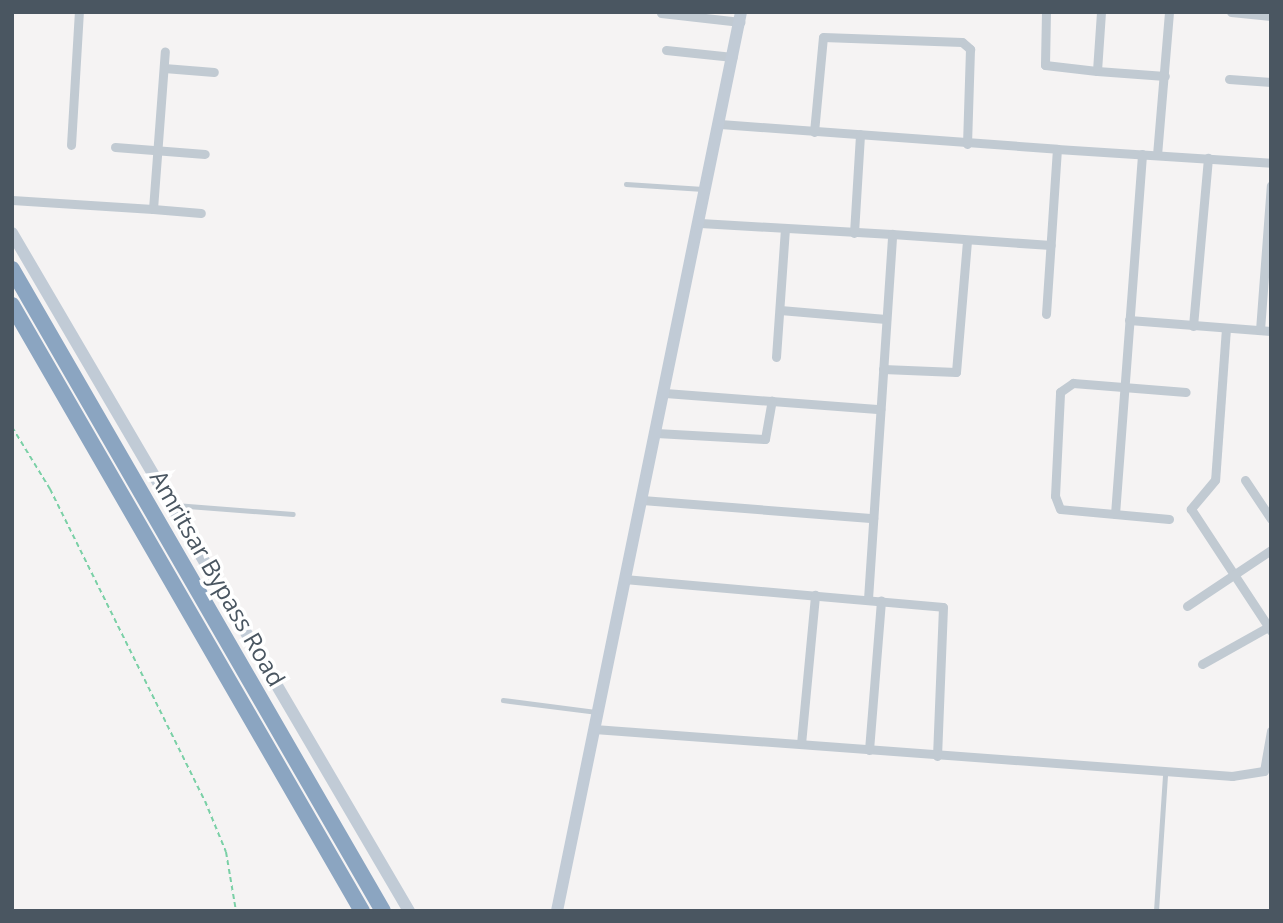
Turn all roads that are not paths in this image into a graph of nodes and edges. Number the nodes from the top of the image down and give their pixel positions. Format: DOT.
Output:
graph roads {
  1 [pos="79,12"];
  2 [pos="1046,12"];
  3 [pos="1101,12"];
  4 [pos="1169,12"];
  5 [pos="1231,12"];
  6 [pos="661,13"];
  7 [pos="1271,16"];
  8 [pos="741,17"];
  9 [pos="666,50"];
  10 [pos="165,51"];
  11 [pos="733,57"];
  12 [pos="164,68"];
  13 [pos="1097,71"];
  14 [pos="214,72"];
  15 [pos="1165,76"];
  16 [pos="1229,79"];
  17 [pos="1271,82"];
  18 [pos="720,124"];
  19 [pos="814,132"];
  20 [pos="860,134"];
  21 [pos="967,144"];
  22 [pos="71,145"];
  23 [pos="115,147"];
  24 [pos="1057,149"];
  25 [pos="159,150"];
  26 [pos="205,154"];
  27 [pos="1142,154"];
  28 [pos="1157,155"];
  29 [pos="1208,158"];
  30 [pos="1271,163"];
  31 [pos="626,184"];
  32 [pos="1271,185"];
  33 [pos="707,189"];
  34 [pos="12,201"];
  35 [pos="153,209"];
  36 [pos="201,213"];
  37 [pos="700,223"];
  38 [pos="785,229"];
  39 [pos="12,233"];
  40 [pos="854,233"];
  41 [pos="891,234"];
  42 [pos="967,240"];
  43 [pos="1051,245"];
  44 [pos="12,269"];
  45 [pos="12,305"];
  46 [pos="779,310"];
  47 [pos="1046,314"];
  48 [pos="886,319"];
  49 [pos="1129,320"];
  50 [pos="1193,326"];
  51 [pos="1226,328"];
  52 [pos="1266,330"];
  53 [pos="776,357"];
  54 [pos="883,369"];
  55 [pos="1124,387"];
  56 [pos="1186,392"];
  57 [pos="665,393"];
  58 [pos="772,401"];
  59 [pos="880,409"];
  60 [pos="656,433"];
  61 [pos="1245,480"];
  62 [pos="642,499"];
  63 [pos="175,505"];
  64 [pos="293,514"];
  65 [pos="1115,514"];
  66 [pos="873,518"];
  67 [pos="1169,519"];
  68 [pos="1271,519"];
  69 [pos="1271,551"];
  70 [pos="1234,574"];
  71 [pos="624,579"];
  72 [pos="815,595"];
  73 [pos="868,599"];
  74 [pos="881,600"];
  75 [pos="1187,606"];
  76 [pos="1269,629"];
  77 [pos="1202,664"];
  78 [pos="503,699"];
  79 [pos="598,712"];
  80 [pos="594,729"];
  81 [pos="1271,731"];
  82 [pos="801,744"];
  83 [pos="869,750"];
  84 [pos="937,755"];
  85 [pos="1165,775"];
  86 [pos="362,911"];
  87 [pos="383,911"];
  88 [pos="409,911"];
  89 [pos="556,911"];
  90 [pos="1156,911"];
  1 -- 22 [label="street"];
  2 -- 13 [label="street"];
  3 -- 13 [label="street"];
  4 -- 15 [label="street"];
  5 -- 7 [label="street"];
  6 -- 8 [label="street"];
  8 -- 11 [label="street"];
  9 -- 11 [label="street"];
  10 -- 12 [label="street"];
  11 -- 18 [label="street"];
  12 -- 14 [label="street"];
  12 -- 25 [label="street"];
  13 -- 15 [label="street"];
  15 -- 28 [label="street"];
  16 -- 17 [label="street"];
  18 -- 19 [label="street"];
  18 -- 33 [label="street"];
  19 -- 20 [label="street"];
  19 -- 21 [label="street"];
  20 -- 21 [label="street"];
  20 -- 40 [label="street"];
  21 -- 24 [label="street"];
  23 -- 25 [label="street"];
  24 -- 27 [label="street"];
  24 -- 43 [label="street"];
  25 -- 26 [label="street"];
  25 -- 35 [label="street"];
  27 -- 28 [label="street"];
  27 -- 49 [label="street"];
  28 -- 29 [label="street"];
  29 -- 30 [label="street"];
  29 -- 50 [label="street"];
  31 -- 33 [label="lane"];
  32 -- 52 [label="street"];
  33 -- 37 [label="street"];
  34 -- 35 [label="street"];
  35 -- 36 [label="street"];
  37 -- 38 [label="street"];
  37 -- 57 [label="street"];
  38 -- 40 [label="street"];
  38 -- 46 [label="street"];
  39 -- 63 [label="street"];
  40 -- 41 [label="street"];
  41 -- 42 [label="street"];
  41 -- 48 [label="street"];
  42 -- 43 [label="street"];
  42 -- 54 [label="street"];
  43 -- 47 [label="street"];
  44 -- 87 [label="highway, Amritsar Bypass Road"];
  45 -- 86 [label="highway, Amritsar Bypass Road"];
  46 -- 48 [label="street"];
  46 -- 53 [label="street"];
  48 -- 54 [label="street"];
  49 -- 50 [label="street"];
  49 -- 55 [label="street"];
  50 -- 51 [label="street"];
  51 -- 52 [label="street"];
  51 -- 70 [label="street"];
  54 -- 59 [label="street"];
  55 -- 56 [label="street"];
  55 -- 65 [label="street"];
  55 -- 65 [label="street"];
  57 -- 58 [label="street"];
  57 -- 60 [label="street"];
  58 -- 59 [label="street"];
  58 -- 60 [label="street"];
  59 -- 66 [label="street"];
  60 -- 62 [label="street"];
  61 -- 68 [label="street"];
  62 -- 66 [label="street"];
  62 -- 71 [label="street"];
  63 -- 64 [label="lane"];
  63 -- 88 [label="street"];
  65 -- 67 [label="street"];
  66 -- 73 [label="street"];
  69 -- 70 [label="street"];
  70 -- 75 [label="street"];
  70 -- 76 [label="street"];
  71 -- 72 [label="street"];
  71 -- 79 [label="street"];
  72 -- 73 [label="street"];
  72 -- 82 [label="street"];
  73 -- 74 [label="street"];
  74 -- 83 [label="street"];
  74 -- 84 [label="street"];
  76 -- 77 [label="street"];
  78 -- 79 [label="lane"];
  79 -- 80 [label="street"];
  80 -- 82 [label="street"];
  80 -- 89 [label="street"];
  81 -- 85 [label="street"];
  82 -- 83 [label="street"];
  83 -- 84 [label="street"];
  84 -- 85 [label="street"];
  85 -- 90 [label="lane"];
}
